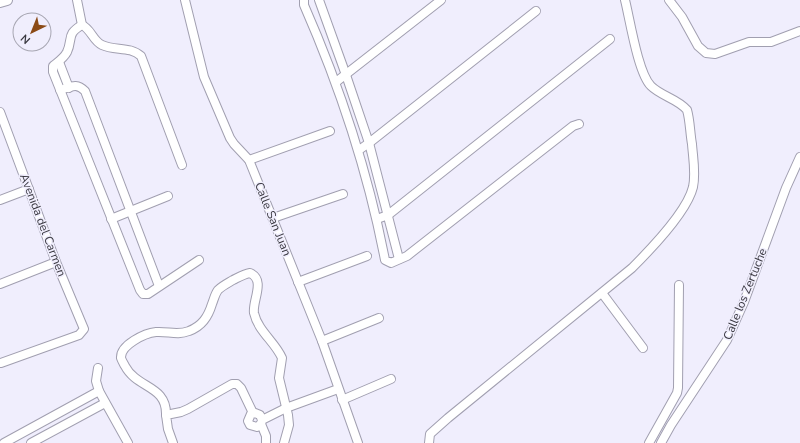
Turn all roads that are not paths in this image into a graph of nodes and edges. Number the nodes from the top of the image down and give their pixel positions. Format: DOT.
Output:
graph roads {
  1 [pos="7,0"];
  2 [pos="77,0"];
  3 [pos="185,0"];
  4 [pos="441,0"];
  5 [pos="625,0"];
  6 [pos="669,0"];
  7 [pos="0,2"];
  8 [pos="304,2"];
  9 [pos="319,2"];
  10 [pos="536,11"];
  11 [pos="82,24"];
  12 [pos="800,31"];
  13 [pos="610,39"];
  14 [pos="346,75"];
  15 [pos="336,82"];
  16 [pos="64,89"];
  17 [pos="0,112"];
  18 [pos="2,123"];
  19 [pos="579,124"];
  20 [pos="330,131"];
  21 [pos="369,143"];
  22 [pos="358,150"];
  23 [pos="800,156"];
  24 [pos="249,160"];
  25 [pos="182,165"];
  26 [pos="29,189"];
  27 [pos="343,194"];
  28 [pos="168,196"];
  29 [pos="0,200"];
  30 [pos="131,211"];
  31 [pos="388,215"];
  32 [pos="273,218"];
  33 [pos="111,219"];
  34 [pos="377,219"];
  35 [pos="367,256"];
  36 [pos="199,260"];
  37 [pos="399,260"];
  38 [pos="56,262"];
  39 [pos="298,282"];
  40 [pos="0,284"];
  41 [pos="679,285"];
  42 [pos="159,286"];
  43 [pos="602,293"];
  44 [pos="379,318"];
  45 [pos="322,341"];
  46 [pos="643,348"];
  47 [pos="1,363"];
  48 [pos="98,368"];
  49 [pos="391,379"];
  50 [pos="338,389"];
  51 [pos="99,391"];
  52 [pos="342,400"];
  53 [pos="105,403"];
  54 [pos="286,408"];
  55 [pos="253,413"];
  56 [pos="56,415"];
  57 [pos="166,415"];
  58 [pos="261,422"];
  59 [pos="63,426"];
  60 [pos="4,443"];
  61 [pos="31,443"];
  62 [pos="128,443"];
  63 [pos="173,443"];
  64 [pos="266,443"];
  65 [pos="284,443"];
  66 [pos="358,443"];
  67 [pos="429,443"];
  68 [pos="649,443"];
  69 [pos="661,443"];
  1 -- 7 [label="main road"];
  2 -- 11 [label="street"];
  3 -- 24 [label="street, Calle San Juan"];
  4 -- 14 [label="street"];
  5 -- 43 [label="street"];
  6 -- 12 [label="street"];
  8 -- 9 [label="street"];
  8 -- 15 [label="street"];
  9 -- 14 [label="street"];
  10 -- 21 [label="street"];
  11 -- 16 [label="street"];
  11 -- 25 [label="street"];
  13 -- 31 [label="street"];
  14 -- 15 [label="street"];
  14 -- 21 [label="street"];
  15 -- 22 [label="street"];
  16 -- 30 [label="street"];
  16 -- 33 [label="street"];
  17 -- 18 [label="street, Avenida del Carmen"];
  18 -- 26 [label="street, Avenida del Carmen"];
  19 -- 37 [label="street"];
  20 -- 24 [label="street"];
  21 -- 22 [label="street"];
  21 -- 31 [label="street"];
  22 -- 34 [label="street"];
  23 -- 69 [label="street, Calle los Zertuche"];
  24 -- 32 [label="street, Calle San Juan"];
  26 -- 29 [label="street"];
  26 -- 38 [label="street, Avenida del Carmen"];
  27 -- 32 [label="street"];
  28 -- 30 [label="street"];
  30 -- 33 [label="street"];
  30 -- 42 [label="street"];
  31 -- 34 [label="street"];
  31 -- 37 [label="street"];
  32 -- 39 [label="street, Calle San Juan"];
  33 -- 42 [label="street"];
  34 -- 37 [label="street"];
  35 -- 39 [label="street"];
  36 -- 42 [label="street"];
  38 -- 40 [label="street"];
  38 -- 47 [label="street, Avenida del Carmen"];
  39 -- 45 [label="street, Calle San Juan"];
  41 -- 68 [label="street"];
  43 -- 46 [label="street"];
  43 -- 67 [label="street"];
  44 -- 45 [label="street"];
  45 -- 50 [label="street, Calle San Juan"];
  48 -- 51 [label="street"];
  49 -- 52 [label="street"];
  50 -- 52 [label="street, Calle San Juan"];
  50 -- 54 [label="street"];
  51 -- 53 [label="street"];
  51 -- 56 [label="street"];
  52 -- 66 [label="street, Calle San Juan"];
  53 -- 59 [label="street"];
  53 -- 62 [label="street"];
  54 -- 57 [label="street"];
  54 -- 58 [label="street"];
  54 -- 65 [label="street"];
  55 -- 57 [label="street"];
  55 -- 58 [label="street"];
  55 -- 58 [label="street"];
  56 -- 59 [label="street"];
  56 -- 60 [label="street"];
  57 -- 63 [label="street"];
  58 -- 64 [label="street"];
  59 -- 61 [label="street"];
}
